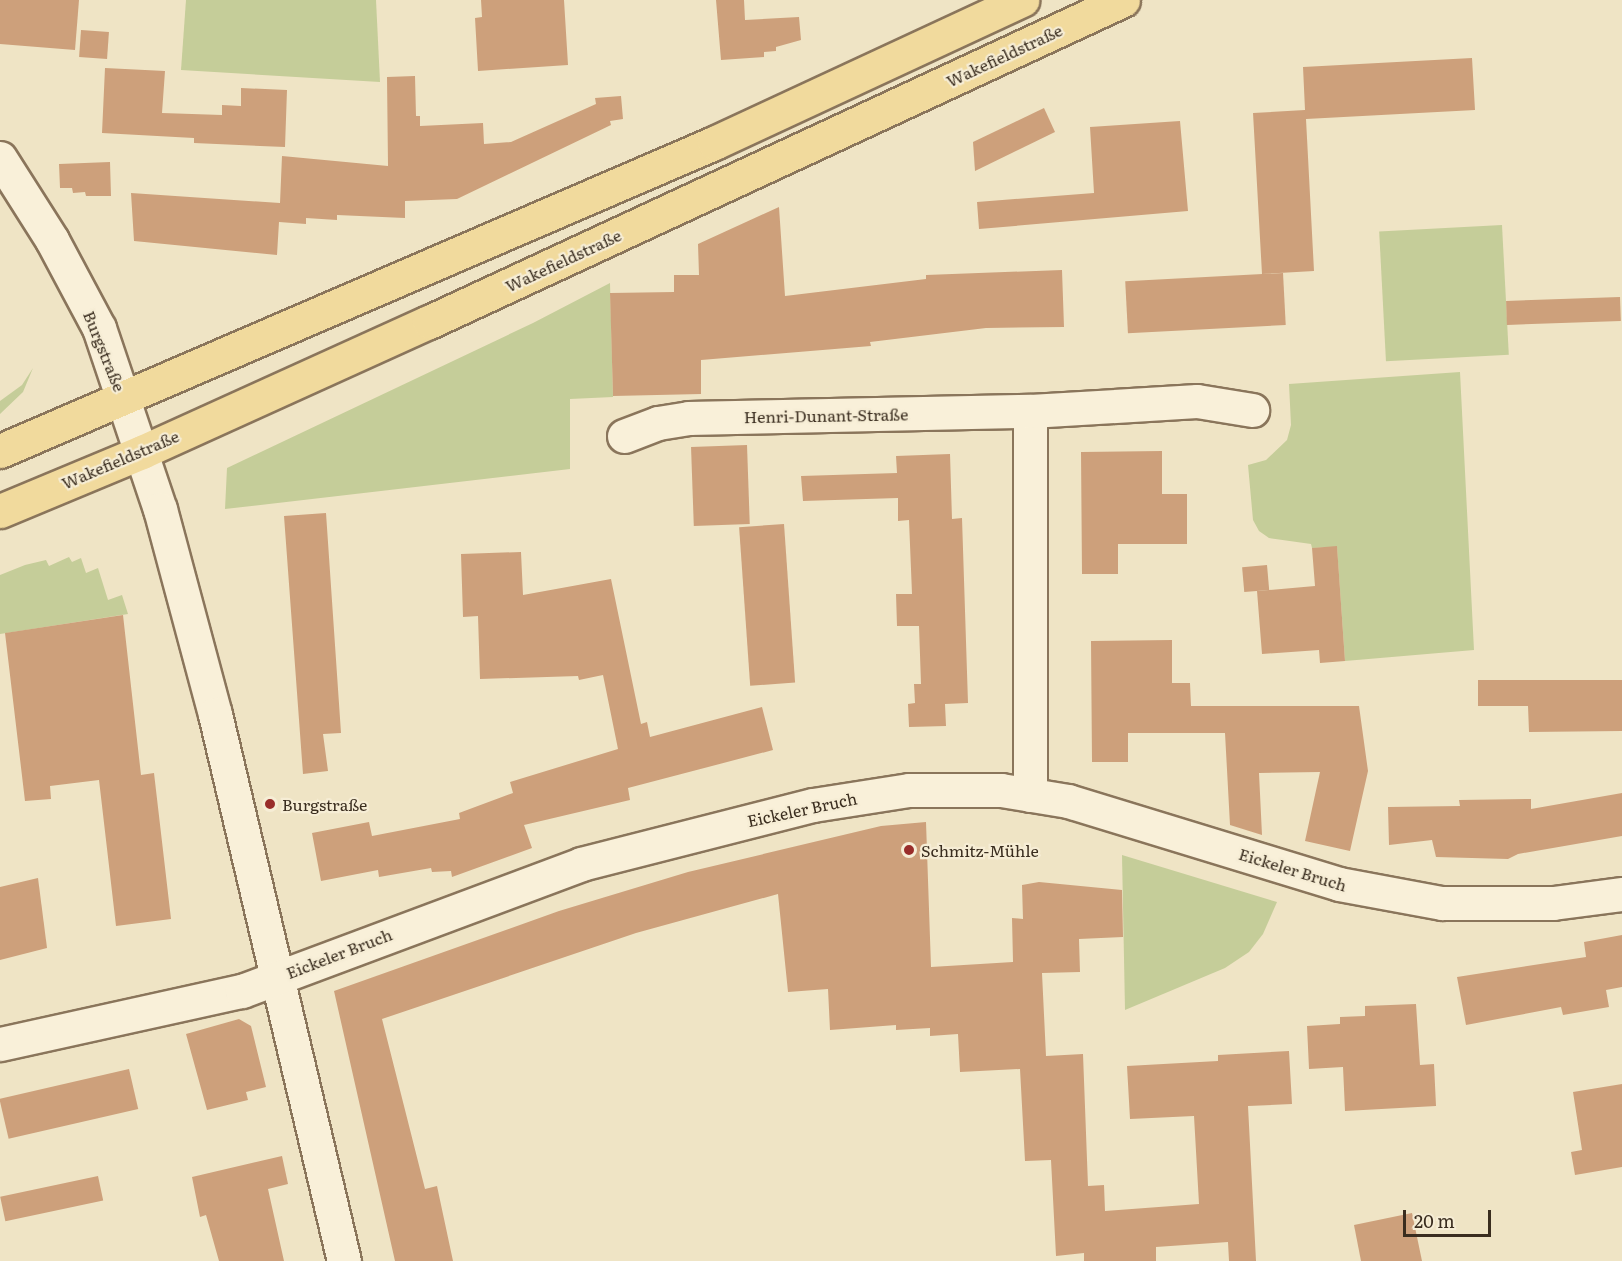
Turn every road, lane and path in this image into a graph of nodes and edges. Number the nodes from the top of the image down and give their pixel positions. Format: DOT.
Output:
graph roads {
  1 [pos="1022,0"];
  2 [pos="1123,0"];
  3 [pos="0,158"];
  4 [pos="123,396"];
  5 [pos="1252,410"];
  6 [pos="1030,411"];
  7 [pos="624,436"];
  8 [pos="0,451"];
  9 [pos="142,452"];
  10 [pos="0,511"];
  11 [pos="1030,795"];
  12 [pos="1622,894"];
  13 [pos="275,978"];
  14 [pos="0,1044"];
  15 [pos="344,1261"];
  1 -- 4 [label="main road"];
  2 -- 9 [label="main road, Wakefieldstraße"];
  3 -- 4 [label="street, Burgstraße"];
  4 -- 8 [label="main road"];
  4 -- 9 [label="street, Burgstraße"];
  5 -- 6 [label="street, Henri-Dunant-Straße"];
  6 -- 7 [label="street, Henri-Dunant-Straße"];
  6 -- 11 [label="street"];
  9 -- 10 [label="main road, Wakefieldstraße"];
  9 -- 13 [label="street, Burgstraße"];
  11 -- 12 [label="street, Eickeler Bruch"];
  11 -- 13 [label="street, Eickeler Bruch"];
  13 -- 14 [label="street, Eickeler Bruch"];
  13 -- 15 [label="street, Burgstraße"];
}
